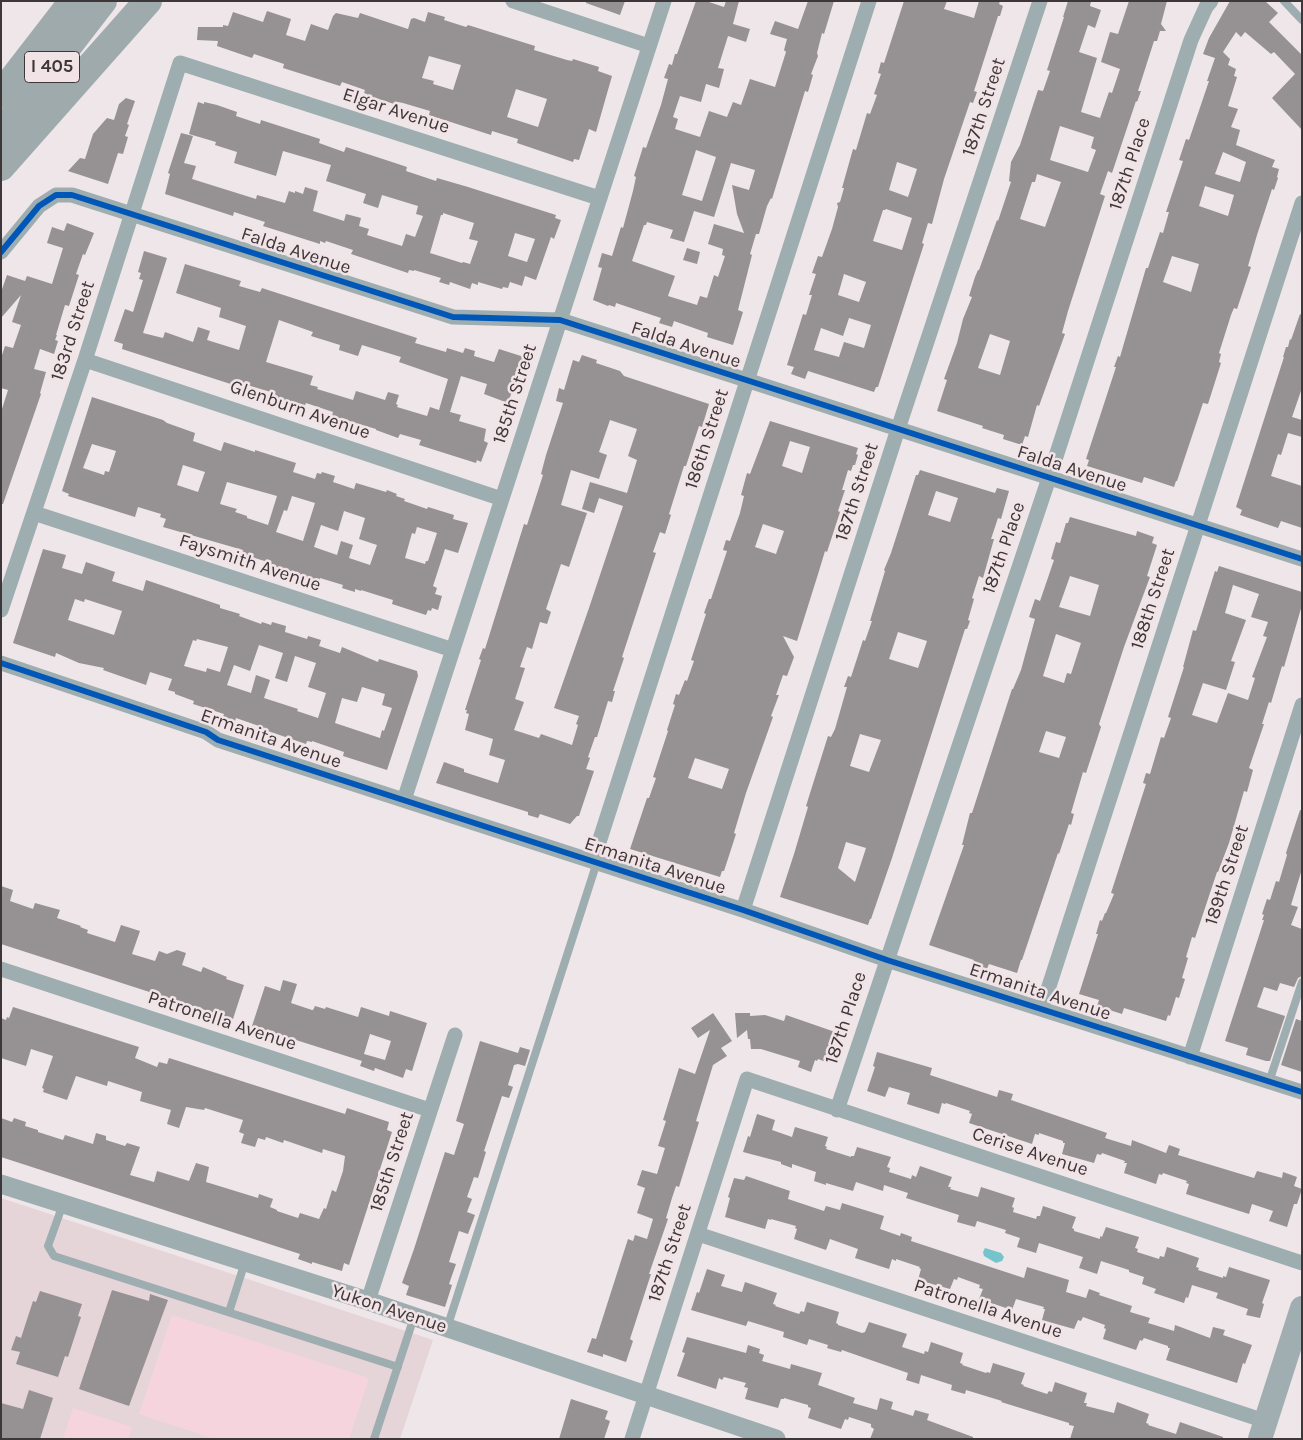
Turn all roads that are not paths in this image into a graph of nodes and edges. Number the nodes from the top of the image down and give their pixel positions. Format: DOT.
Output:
graph roads {
  1 [pos="54,1"];
  2 [pos="73,1"];
  3 [pos="84,1"];
  4 [pos="103,1"];
  5 [pos="148,1"];
  6 [pos="514,1"];
  7 [pos="664,1"];
  8 [pos="869,1"];
  9 [pos="1040,1"];
  10 [pos="1211,1"];
  11 [pos="1284,1"];
  12 [pos="1302,20"];
  13 [pos="649,46"];
  14 [pos="180,63"];
  15 [pos="1,69"];
  16 [pos="1,94"];
  17 [pos="1,108"];
  18 [pos="1,133"];
  19 [pos="1,167"];
  20 [pos="599,198"];
  21 [pos="1302,203"];
  22 [pos="132,214"];
  23 [pos="1,252"];
  24 [pos="560,320"];
  25 [pos="85,360"];
  26 [pos="747,380"];
  27 [pos="898,429"];
  28 [pos="1049,478"];
  29 [pos="502,499"];
  30 [pos="34,514"];
  31 [pos="1198,526"];
  32 [pos="1302,559"];
  33 [pos="1,610"];
  34 [pos="453,650"];
  35 [pos="1,663"];
  36 [pos="1302,705"];
  37 [pos="404,800"];
  38 [pos="595,862"];
  39 [pos="743,910"];
  40 [pos="887,960"];
  41 [pos="1,969"];
  42 [pos="1302,982"];
  43 [pos="1042,1008"];
  44 [pos="455,1034"];
  45 [pos="1190,1057"];
  46 [pos="747,1079"];
  47 [pos="1269,1082"];
  48 [pos="1302,1092"];
  49 [pos="430,1110"];
  50 [pos="837,1110"];
  51 [pos="1,1184"];
  52 [pos="63,1204"];
  53 [pos="698,1234"];
  54 [pos="245,1262"];
  55 [pos="1302,1263"];
  56 [pos="368,1301"];
  57 [pos="1302,1308"];
  58 [pos="229,1312"];
  59 [pos="414,1316"];
  60 [pos="447,1328"];
  61 [pos="398,1367"];
  62 [pos="646,1396"];
  63 [pos="1262,1430"];
  64 [pos="374,1439"];
  65 [pos="632,1439"];
  66 [pos="776,1439"];
  1 -- 15 [label="highway, I 405"];
  2 -- 16 [label="highway"];
  3 -- 17 [label="highway"];
  4 -- 18 [label="highway, I 405"];
  5 -- 19 [label="highway"];
  6 -- 13 [label="street"];
  7 -- 13 [label="street, 185th Street"];
  8 -- 26 [label="street, 186th Street"];
  9 -- 27 [label="street, 187th Street"];
  10 -- 28 [label="street, 187th Place"];
  11 -- 12 [label="lane"];
  13 -- 20 [label="street, 185th Street"];
  14 -- 20 [label="street, Elgar Avenue"];
  14 -- 22 [label="street, 183rd Street"];
  20 -- 24 [label="street, 185th Street"];
  21 -- 31 [label="street, 188th Street"];
  22 -- 23 [label="street, Falda Avenue"];
  22 -- 24 [label="street, Falda Avenue"];
  22 -- 25 [label="street, 183rd Street"];
  24 -- 26 [label="street, Falda Avenue"];
  24 -- 29 [label="street, 185th Street"];
  25 -- 29 [label="street, Glenburn Avenue"];
  25 -- 30 [label="street, 183rd Street"];
  26 -- 27 [label="street, Falda Avenue"];
  26 -- 38 [label="street, 186th Street"];
  27 -- 28 [label="street, Falda Avenue"];
  27 -- 39 [label="street, 187th Street"];
  28 -- 31 [label="street, Falda Avenue"];
  28 -- 40 [label="street, 187th Place"];
  29 -- 34 [label="street, 185th Street"];
  30 -- 33 [label="street, 183rd Street"];
  30 -- 34 [label="street, Faysmith Avenue"];
  31 -- 32 [label="street, Falda Avenue"];
  31 -- 43 [label="street, 188th Street"];
  34 -- 37 [label="street, 185th Street"];
  35 -- 37 [label="street, Ermanita Avenue"];
  36 -- 45 [label="street, 189th Street"];
  37 -- 38 [label="street, Ermanita Avenue"];
  38 -- 39 [label="street, Ermanita Avenue"];
  38 -- 60 [label="lane"];
  39 -- 40 [label="street, Ermanita Avenue"];
  40 -- 43 [label="street, Ermanita Avenue"];
  40 -- 50 [label="street, 187th Place"];
  41 -- 49 [label="street, Patronella Avenue"];
  42 -- 47 [label="lane"];
  43 -- 45 [label="street, Ermanita Avenue"];
  44 -- 49 [label="street, 185th Street"];
  45 -- 47 [label="street, Ermanita Avenue"];
  46 -- 50 [label="street, Cerise Avenue"];
  46 -- 53 [label="street, 187th Street"];
  47 -- 48 [label="street, Ermanita Avenue"];
  49 -- 56 [label="street, 185th Street"];
  50 -- 55 [label="street, Cerise Avenue"];
  51 -- 52 [label="street, Yukon Avenue"];
  52 -- 54 [label="street, Yukon Avenue"];
  52 -- 58 [label="lane"];
  53 -- 62 [label="street, 187th Street"];
  53 -- 63 [label="street, Patronella Avenue"];
  54 -- 56 [label="street, Yukon Avenue"];
  54 -- 58 [label="lane"];
  56 -- 59 [label="street, Yukon Avenue"];
  57 -- 63 [label="main road"];
  58 -- 61 [label="lane"];
  59 -- 60 [label="street, Yukon Avenue"];
  59 -- 61 [label="lane"];
  60 -- 62 [label="street, Yukon Avenue"];
  61 -- 64 [label="lane"];
  62 -- 65 [label="street, 187th Street"];
  62 -- 66 [label="street, Yukon Avenue"];
}
